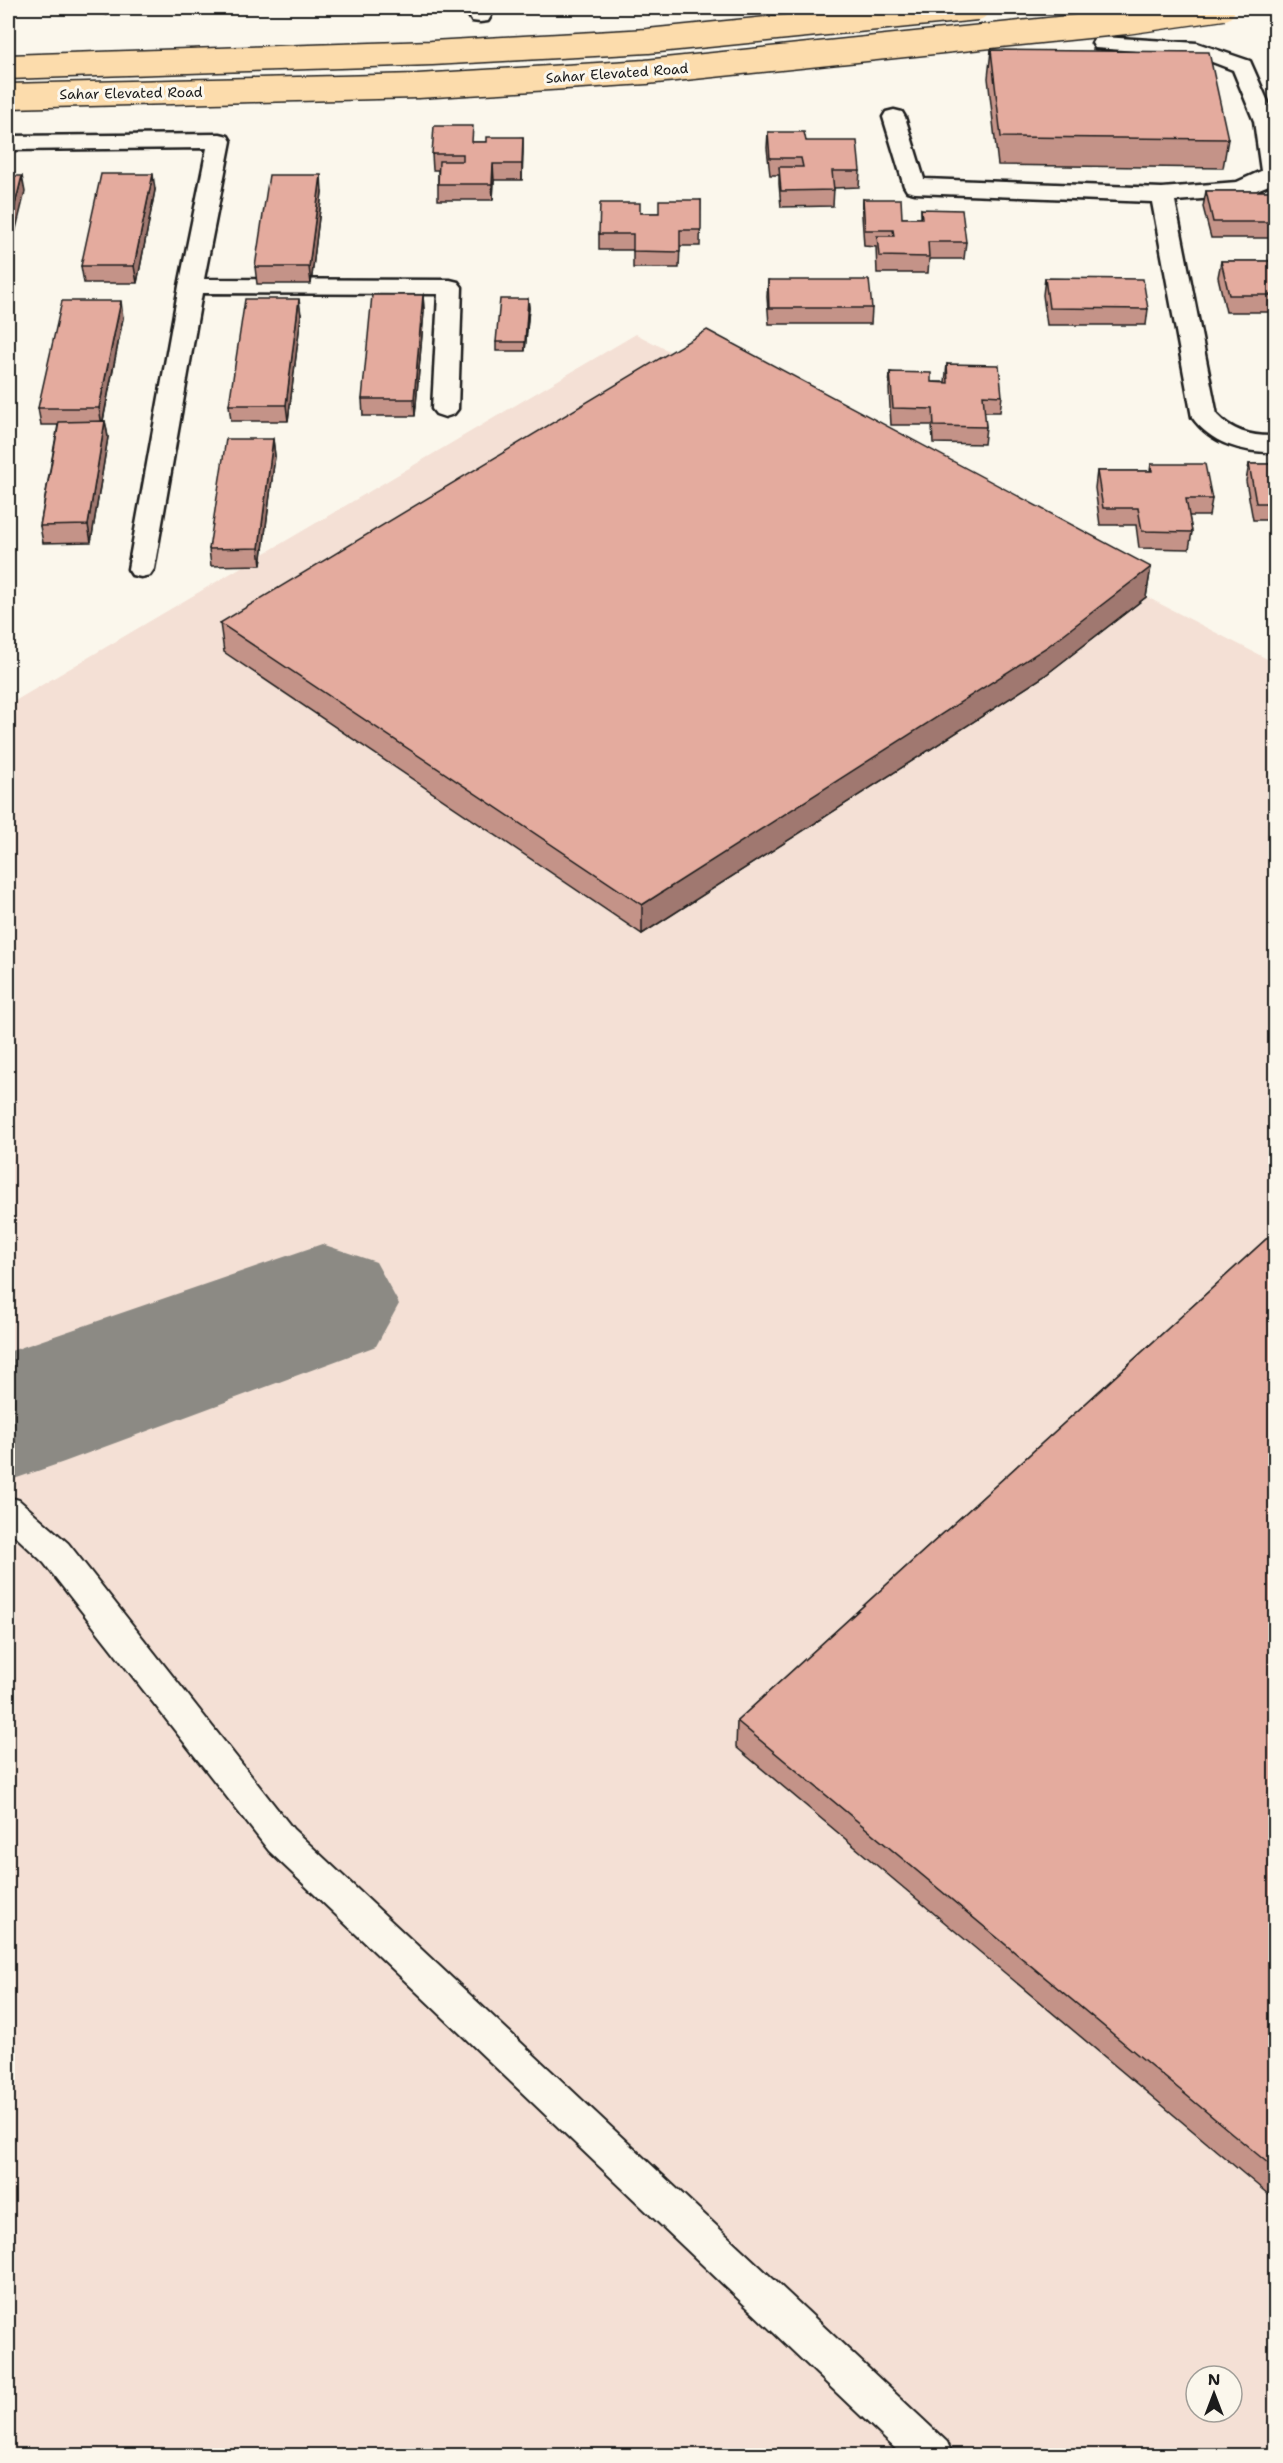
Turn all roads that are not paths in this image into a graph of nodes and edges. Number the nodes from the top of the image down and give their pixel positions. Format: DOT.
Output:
graph roads {
  1 [pos="977,8"];
  2 [pos="1223,8"];
  3 [pos="1103,43"];
  4 [pos="8,67"];
  5 [pos="8,96"];
  6 [pos="894,117"];
  7 [pos="1272,141"];
  8 [pos="8,143"];
  9 [pos="1162,195"];
  10 [pos="191,286"];
  11 [pos="445,409"];
  12 [pos="1275,444"];
  13 [pos="141,569"];
  14 [pos="8,1510"];
  15 [pos="933,2456"];
  1 -- 4 [label="main road, Sahar Elevated Road, bridge"];
  2 -- 5 [label="main road, Sahar Elevated Road, bridge"];
  3 -- 7 [label="street"];
  6 -- 9 [label="street"];
  7 -- 9 [label="street"];
  8 -- 10 [label="street"];
  9 -- 12 [label="street"];
  10 -- 11 [label="street"];
  10 -- 13 [label="street"];
  14 -- 15 [label="lane"];
}
